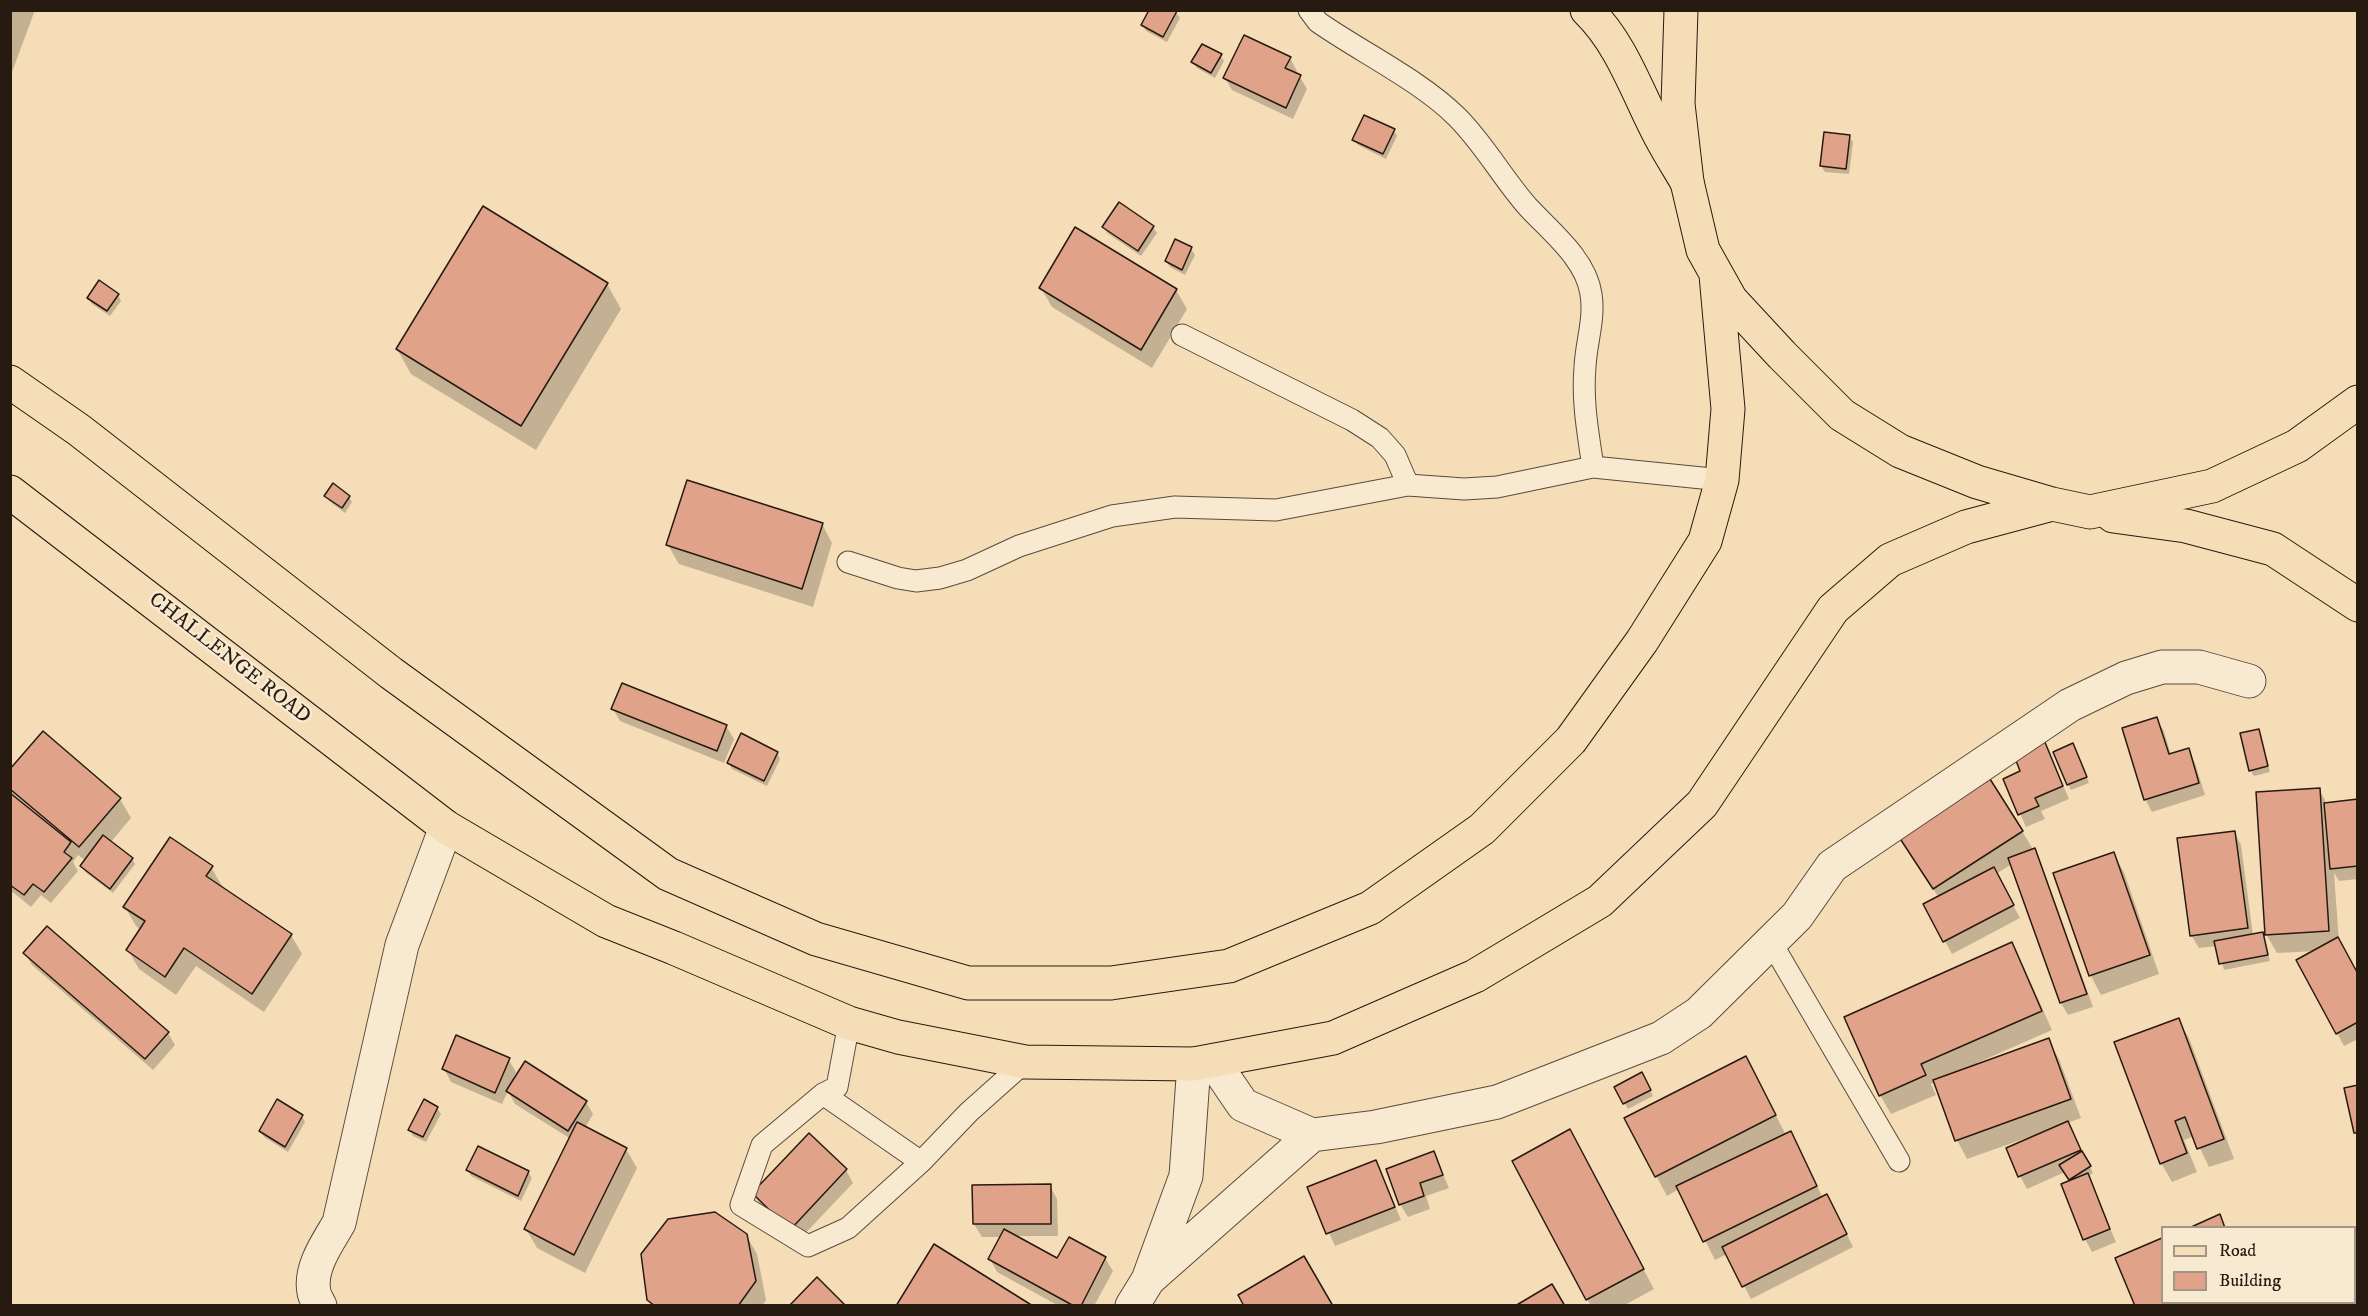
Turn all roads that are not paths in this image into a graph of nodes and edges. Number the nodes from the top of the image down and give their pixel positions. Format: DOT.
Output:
graph roads {
  1 [pos="1309,10"];
  2 [pos="1587,10"];
  3 [pos="1681,10"];
  4 [pos="1688,182"];
  5 [pos="1716,275"];
  6 [pos="1182,335"];
  7 [pos="10,382"];
  8 [pos="2358,402"];
  9 [pos="1593,467"];
  10 [pos="1722,480"];
  11 [pos="1408,485"];
  12 [pos="10,492"];
  13 [pos="2052,504"];
  14 [pos="2090,512"];
  15 [pos="848,562"];
  16 [pos="2358,604"];
  17 [pos="2249,681"];
  18 [pos="447,827"];
  19 [pos="1771,942"];
  20 [pos="849,1023"];
  21 [pos="1025,1062"];
  22 [pos="1204,1062"];
  23 [pos="823,1094"];
  24 [pos="1312,1135"];
  25 [pos="1899,1161"];
  26 [pos="921,1162"];
  27 [pos="1140,1293"];
  28 [pos="320,1305"];
  1 -- 9 [label="lane"];
  2 -- 4 [label="main road"];
  3 -- 4 [label="main road"];
  4 -- 5 [label="main road"];
  5 -- 10 [label="main road"];
  5 -- 13 [label="main road"];
  6 -- 11 [label="lane"];
  7 -- 10 [label="main road"];
  8 -- 14 [label="main road"];
  9 -- 10 [label="lane"];
  9 -- 11 [label="lane"];
  11 -- 15 [label="lane"];
  12 -- 18 [label="main road, CHALLENGE ROAD"];
  13 -- 14 [label="main road"];
  13 -- 22 [label="main road, CHALLENGE ROAD"];
  14 -- 16 [label="main road"];
  17 -- 19 [label="street"];
  18 -- 20 [label="main road, CHALLENGE ROAD"];
  18 -- 28 [label="street"];
  19 -- 24 [label="street"];
  19 -- 25 [label="lane"];
  20 -- 21 [label="main road, CHALLENGE ROAD"];
  20 -- 23 [label="lane"];
  21 -- 22 [label="main road, CHALLENGE ROAD"];
  21 -- 26 [label="lane"];
  22 -- 24 [label="street"];
  22 -- 27 [label="street"];
  23 -- 26 [label="lane"];
  23 -- 26 [label="lane"];
  24 -- 27 [label="street"];
}
